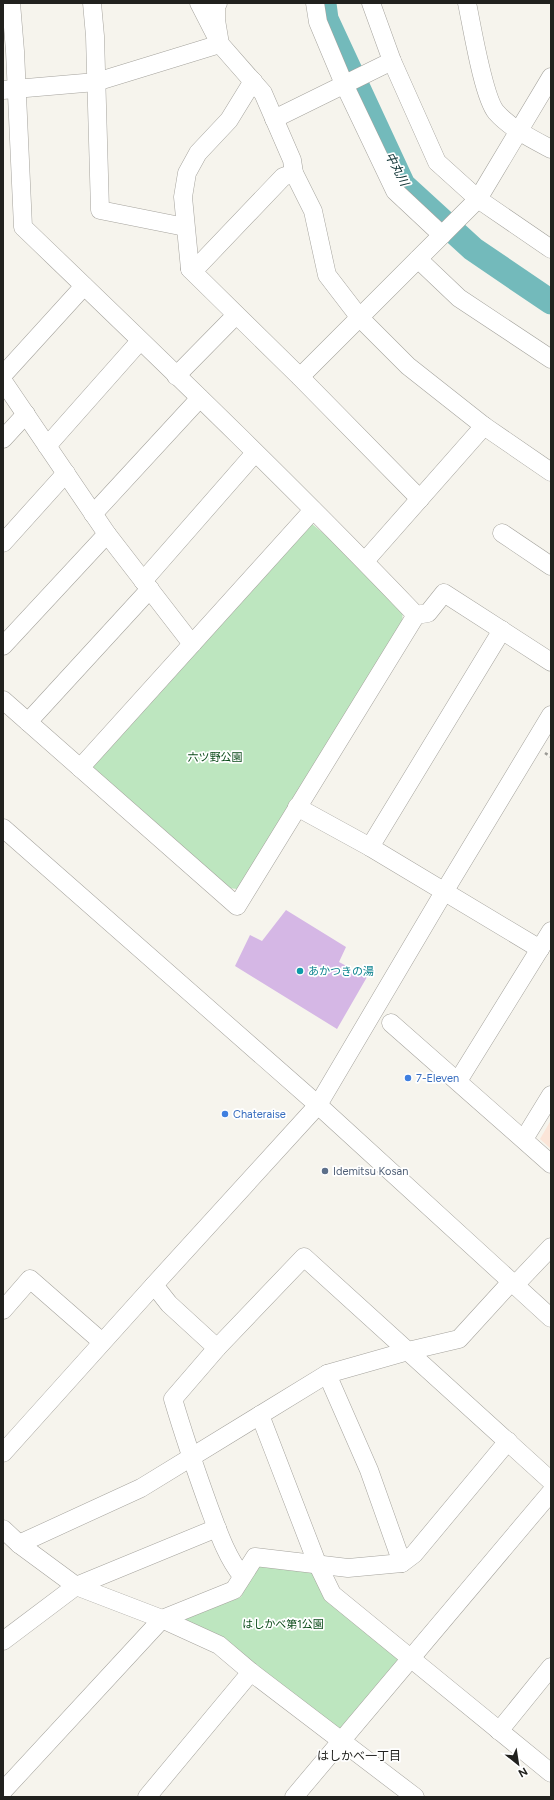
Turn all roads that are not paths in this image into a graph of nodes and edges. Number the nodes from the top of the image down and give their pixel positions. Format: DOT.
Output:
graph roads {
  1 [pos="11,3"];
  2 [pos="92,3"];
  3 [pos="199,3"];
  4 [pos="218,3"];
  5 [pos="315,3"];
  6 [pos="371,3"];
  7 [pos="467,3"];
  8 [pos="220,44"];
  9 [pos="392,61"];
  10 [pos="551,77"];
  11 [pos="253,81"];
  12 [pos="96,82"];
  13 [pos="344,84"];
  14 [pos="10,89"];
  15 [pos="274,119"];
  16 [pos="518,131"];
  17 [pos="551,149"];
  18 [pos="294,173"];
  19 [pos="478,199"];
  20 [pos="185,227"];
  21 [pos="447,230"];
  22 [pos="551,249"];
  23 [pos="418,259"];
  24 [pos="190,269"];
  25 [pos="84,286"];
  26 [pos="236,315"];
  27 [pos="360,318"];
  28 [pos="140,341"];
  29 [pos="551,359"];
  30 [pos="3,375"];
  31 [pos="176,376"];
  32 [pos="300,377"];
  33 [pos="3,381"];
  34 [pos="200,398"];
  35 [pos="26,414"];
  36 [pos="484,426"];
  37 [pos="3,439"];
  38 [pos="47,446"];
  39 [pos="256,453"];
  40 [pos="551,472"];
  41 [pos="66,474"];
  42 [pos="420,499"];
  43 [pos="313,510"];
  44 [pos="93,514"];
  45 [pos="502,533"];
  46 [pos="107,534"];
  47 [pos="3,543"];
  48 [pos="365,561"];
  49 [pos="551,566"];
  50 [pos="146,585"];
  51 [pos="416,614"];
  52 [pos="502,630"];
  53 [pos="192,644"];
  54 [pos="3,646"];
  55 [pos="551,662"];
  56 [pos="3,700"];
  57 [pos="551,716"];
  58 [pos="28,722"];
  59 [pos="80,768"];
  60 [pos="297,807"];
  61 [pos="3,828"];
  62 [pos="370,847"];
  63 [pos="444,892"];
  64 [pos="551,930"];
  65 [pos="540,949"];
  66 [pos="391,1023"];
  67 [pos="458,1081"];
  68 [pos="551,1095"];
  69 [pos="318,1105"];
  70 [pos="524,1139"];
  71 [pos="551,1164"];
  72 [pos="551,1247"];
  73 [pos="513,1284"];
  74 [pos="154,1285"];
  75 [pos="3,1310"];
  76 [pos="551,1318"];
  77 [pos="102,1342"];
  78 [pos="218,1348"];
  79 [pos="408,1351"];
  80 [pos="327,1374"];
  81 [pos="260,1415"];
  82 [pos="508,1441"];
  83 [pos="3,1453"];
  84 [pos="191,1457"];
  85 [pos="551,1481"];
  86 [pos="551,1492"];
  87 [pos="217,1528"];
  88 [pos="3,1529"];
  89 [pos="20,1544"];
  90 [pos="317,1563"];
  91 [pos="402,1563"];
  92 [pos="242,1576"];
  93 [pos="76,1586"];
  94 [pos="162,1619"];
  95 [pos="3,1641"];
  96 [pos="410,1658"];
  97 [pos="551,1667"];
  98 [pos="251,1672"];
  99 [pos="499,1731"];
  100 [pos="342,1741"];
  101 [pos="551,1773"];
  102 [pos="3,1791"];
  103 [pos="147,1797"];
  104 [pos="294,1797"];
  105 [pos="415,1797"];
  1 -- 14 [label="street"];
  2 -- 12 [label="street"];
  3 -- 8 [label="street"];
  4 -- 8 [label="street"];
  5 -- 13 [label="street"];
  6 -- 9 [label="street"];
  7 -- 16 [label="street"];
  8 -- 11 [label="street"];
  8 -- 12 [label="street"];
  9 -- 13 [label="street"];
  9 -- 19 [label="street"];
  10 -- 16 [label="street"];
  11 -- 15 [label="street"];
  11 -- 20 [label="street"];
  12 -- 14 [label="street"];
  12 -- 20 [label="street"];
  13 -- 15 [label="street"];
  13 -- 21 [label="street"];
  14 -- 25 [label="street"];
  15 -- 18 [label="street"];
  16 -- 17 [label="street"];
  16 -- 19 [label="street"];
  18 -- 24 [label="street"];
  18 -- 27 [label="street"];
  19 -- 21 [label="street"];
  19 -- 22 [label="street"];
  20 -- 24 [label="street"];
  21 -- 23 [label="street"];
  23 -- 27 [label="street"];
  23 -- 29 [label="street"];
  24 -- 26 [label="street"];
  25 -- 28 [label="street"];
  25 -- 30 [label="street"];
  26 -- 31 [label="street"];
  26 -- 32 [label="street"];
  27 -- 32 [label="street"];
  27 -- 36 [label="street"];
  28 -- 31 [label="street"];
  28 -- 38 [label="street"];
  31 -- 34 [label="street"];
  32 -- 42 [label="street"];
  33 -- 35 [label="street"];
  34 -- 39 [label="street"];
  34 -- 44 [label="street"];
  35 -- 37 [label="street"];
  35 -- 38 [label="street"];
  36 -- 40 [label="street"];
  36 -- 42 [label="street"];
  38 -- 41 [label="street"];
  39 -- 43 [label="street"];
  39 -- 50 [label="street"];
  41 -- 44 [label="street"];
  41 -- 47 [label="street"];
  42 -- 48 [label="street"];
  43 -- 48 [label="street"];
  43 -- 53 [label="street"];
  44 -- 46 [label="street"];
  45 -- 49 [label="street"];
  46 -- 50 [label="street"];
  46 -- 54 [label="street"];
  48 -- 51 [label="street"];
  50 -- 53 [label="street"];
  50 -- 58 [label="street"];
  51 -- 52 [label="street"];
  51 -- 60 [label="street"];
  52 -- 55 [label="street"];
  52 -- 62 [label="street"];
  53 -- 59 [label="street"];
  56 -- 58 [label="street"];
  57 -- 63 [label="street"];
  58 -- 59 [label="street"];
  59 -- 60 [label="street"];
  60 -- 62 [label="street"];
  61 -- 69 [label="street"];
  62 -- 63 [label="street"];
  63 -- 65 [label="street"];
  63 -- 69 [label="street"];
  64 -- 65 [label="street"];
  65 -- 67 [label="street"];
  66 -- 67 [label="street"];
  67 -- 70 [label="street"];
  68 -- 70 [label="street"];
  69 -- 73 [label="street"];
  69 -- 74 [label="street"];
  70 -- 71 [label="street"];
  72 -- 73 [label="street"];
  73 -- 76 [label="street"];
  73 -- 79 [label="street"];
  74 -- 77 [label="street"];
  74 -- 78 [label="street"];
  75 -- 77 [label="street"];
  77 -- 83 [label="street"];
  78 -- 79 [label="street"];
  78 -- 84 [label="street"];
  79 -- 80 [label="street"];
  79 -- 82 [label="street"];
  80 -- 81 [label="street"];
  80 -- 91 [label="street"];
  81 -- 84 [label="street"];
  81 -- 90 [label="street"];
  82 -- 85 [label="street"];
  82 -- 91 [label="street"];
  84 -- 87 [label="street"];
  84 -- 89 [label="street"];
  86 -- 96 [label="street"];
  87 -- 92 [label="street"];
  87 -- 93 [label="street"];
  88 -- 89 [label="street"];
  89 -- 93 [label="street"];
  90 -- 91 [label="street"];
  90 -- 92 [label="street"];
  90 -- 96 [label="street"];
  92 -- 94 [label="street"];
  93 -- 94 [label="street"];
  93 -- 95 [label="street"];
  94 -- 98 [label="street"];
  94 -- 102 [label="street"];
  96 -- 99 [label="street"];
  96 -- 100 [label="street"];
  97 -- 99 [label="street"];
  98 -- 100 [label="street"];
  98 -- 103 [label="street"];
  99 -- 101 [label="street"];
  100 -- 104 [label="street"];
  100 -- 105 [label="street"];
}
